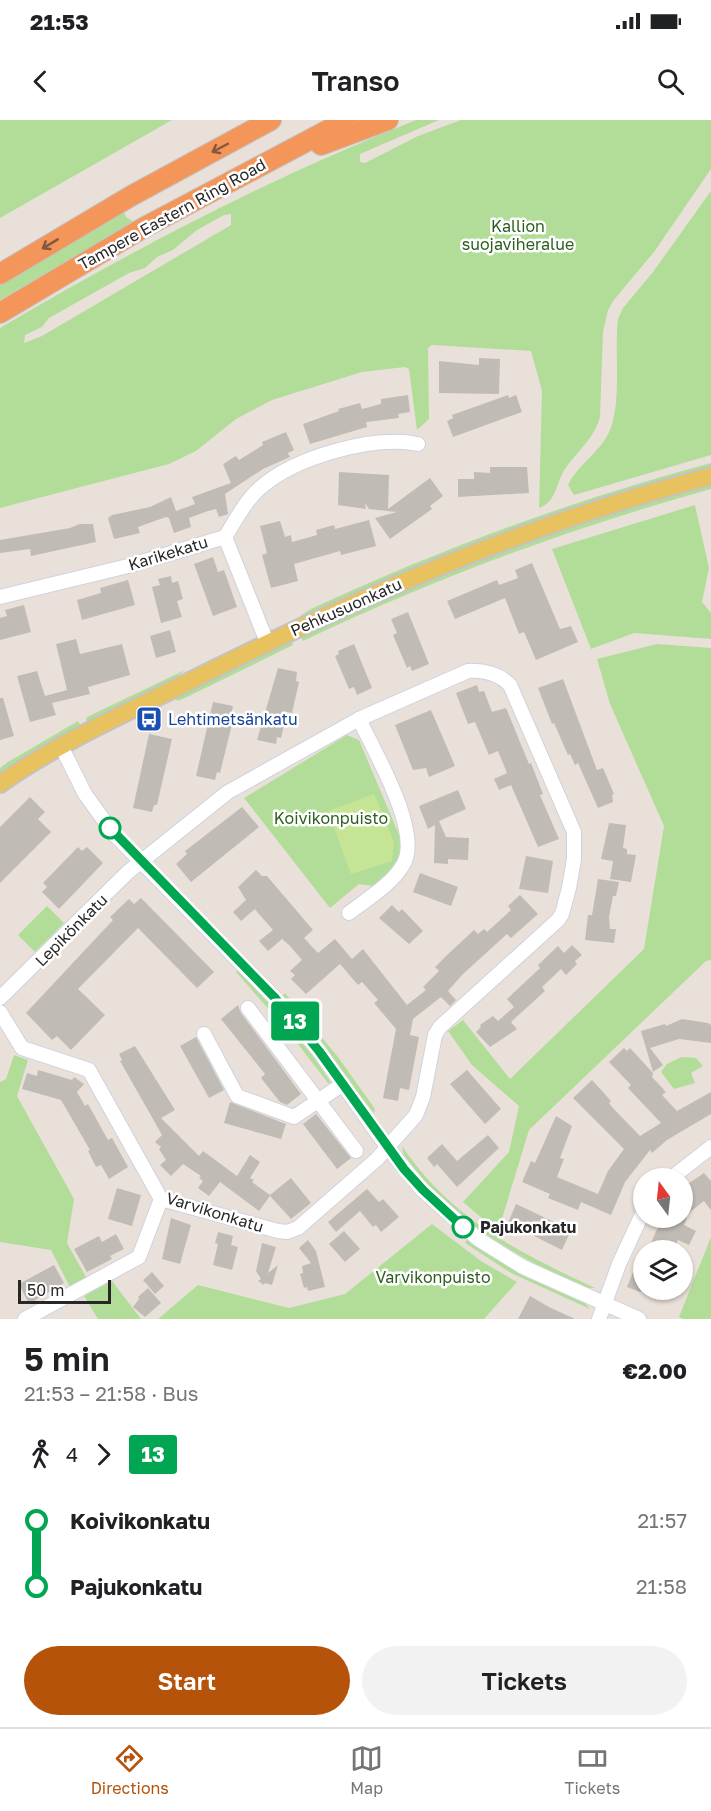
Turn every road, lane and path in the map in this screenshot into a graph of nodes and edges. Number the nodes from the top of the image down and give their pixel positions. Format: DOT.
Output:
graph roads {
  1 [pos="271,120"];
  2 [pos="347,120"];
  3 [pos="388,120"];
  4 [pos="254,169"];
  5 [pos="0,274"];
  6 [pos="0,313"];
  7 [pos="418,444"];
  8 [pos="711,476"];
  9 [pos="225,537"];
  10 [pos="0,597"];
  11 [pos="267,642"];
  12 [pos="359,719"];
  13 [pos="62,746"];
  14 [pos="0,784"];
  15 [pos="141,861"];
  16 [pos="349,914"];
  17 [pos="0,998"];
  18 [pos="248,1008"];
  19 [pos="0,1012"];
  20 [pos="204,1035"];
  21 [pos="343,1084"];
  22 [pos="317,1101"];
  23 [pos="387,1147"];
  24 [pos="711,1148"];
  25 [pos="356,1151"];
  26 [pos="685,1168"];
  27 [pos="161,1199"];
  28 [pos="636,1228"];
  29 [pos="605,1303"];
  30 [pos="25,1319"];
  31 [pos="599,1319"];
  32 [pos="639,1319"];
  1 -- 5 [label="highway, Tampere Eastern Ring Road, one-way"];
  2 -- 4 [label="highway, Tampere Eastern Ring Road"];
  3 -- 4 [label="highway"];
  4 -- 6 [label="highway, Tampere Eastern Ring Road"];
  7 -- 9 [label="street"];
  8 -- 11 [label="main road, Pehkusuonkatu"];
  9 -- 10 [label="street, Karikekatu"];
  9 -- 11 [label="street, Karikekatu"];
  11 -- 13 [label="main road, Pehkusuonkatu"];
  12 -- 15 [label="street, Lepikönkatu"];
  12 -- 16 [label="street"];
  12 -- 23 [label="street, Lepikönkatu"];
  13 -- 14 [label="main road, Pehkusuonkatu"];
  13 -- 15 [label="street"];
  15 -- 17 [label="street, Lepikönkatu"];
  15 -- 21 [label="street"];
  18 -- 22 [label="street"];
  19 -- 27 [label="street, Varvikonkatu"];
  20 -- 22 [label="street"];
  21 -- 22 [label="street"];
  21 -- 23 [label="street"];
  22 -- 25 [label="street"];
  23 -- 27 [label="street, Varvikonkatu"];
  23 -- 29 [label="street"];
  24 -- 26 [label="street"];
  27 -- 30 [label="street"];
  28 -- 29 [label="street"];
  29 -- 31 [label="street"];
  29 -- 32 [label="street"];
}
